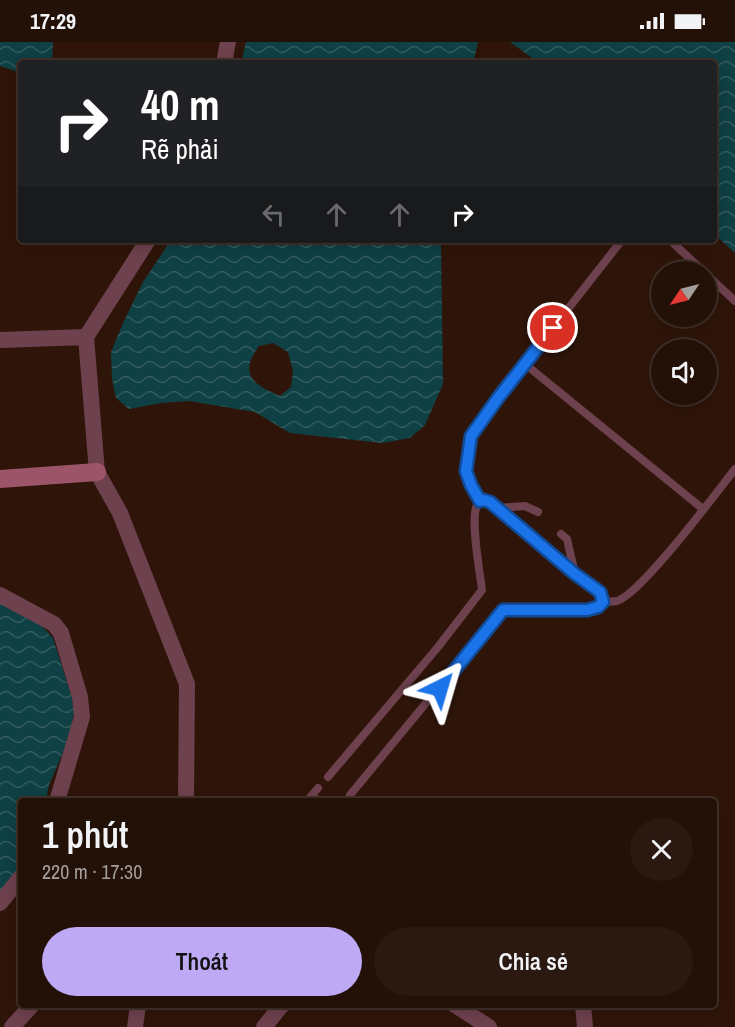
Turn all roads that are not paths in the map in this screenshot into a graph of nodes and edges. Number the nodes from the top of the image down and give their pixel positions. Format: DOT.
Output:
graph roads {
  1 [pos="228,42"];
  2 [pos="225,60"];
  3 [pos="146,243"];
  4 [pos="620,243"];
  5 [pos="673,243"];
  6 [pos="692,261"];
  7 [pos="717,284"];
  8 [pos="735,301"];
  9 [pos="86,337"];
  10 [pos="0,340"];
  11 [pos="525,364"];
  12 [pos="735,469"];
  13 [pos="97,472"];
  14 [pos="0,480"];
  15 [pos="480,501"];
  16 [pos="497,508"];
  17 [pos="703,509"];
  18 [pos="538,512"];
  19 [pos="561,534"];
  20 [pos="575,574"];
  21 [pos="0,594"];
  22 [pos="603,602"];
  23 [pos="328,777"];
  24 [pos="350,795"];
  25 [pos="58,798"];
  26 [pos="186,798"];
  27 [pos="18,881"];
  28 [pos="0,903"];
  29 [pos="29,1008"];
  30 [pos="138,1008"];
  31 [pos="280,1008"];
  32 [pos="459,1008"];
  33 [pos="583,1008"];
  34 [pos="12,1027"];
  35 [pos="135,1027"];
  36 [pos="264,1027"];
  37 [pos="489,1027"];
  38 [pos="585,1027"];
  1 -- 2 [label="street"];
  3 -- 9 [label="street"];
  4 -- 11 [label="lane"];
  5 -- 6 [label="lane"];
  7 -- 8 [label="lane"];
  9 -- 10 [label="street"];
  9 -- 13 [label="street"];
  11 -- 15 [label="lane"];
  11 -- 17 [label="lane"];
  12 -- 17 [label="lane"];
  13 -- 14 [label="street"];
  13 -- 26 [label="street"];
  15 -- 16 [label="lane"];
  15 -- 23 [label="lane"];
  16 -- 18 [label="lane"];
  16 -- 20 [label="lane"];
  17 -- 22 [label="lane"];
  19 -- 20 [label="lane"];
  20 -- 22 [label="lane"];
  21 -- 25 [label="street"];
  22 -- 24 [label="lane"];
  27 -- 28 [label="street"];
  29 -- 34 [label="street"];
  30 -- 35 [label="street"];
  31 -- 36 [label="street"];
  32 -- 37 [label="street"];
  33 -- 38 [label="street"];
}
